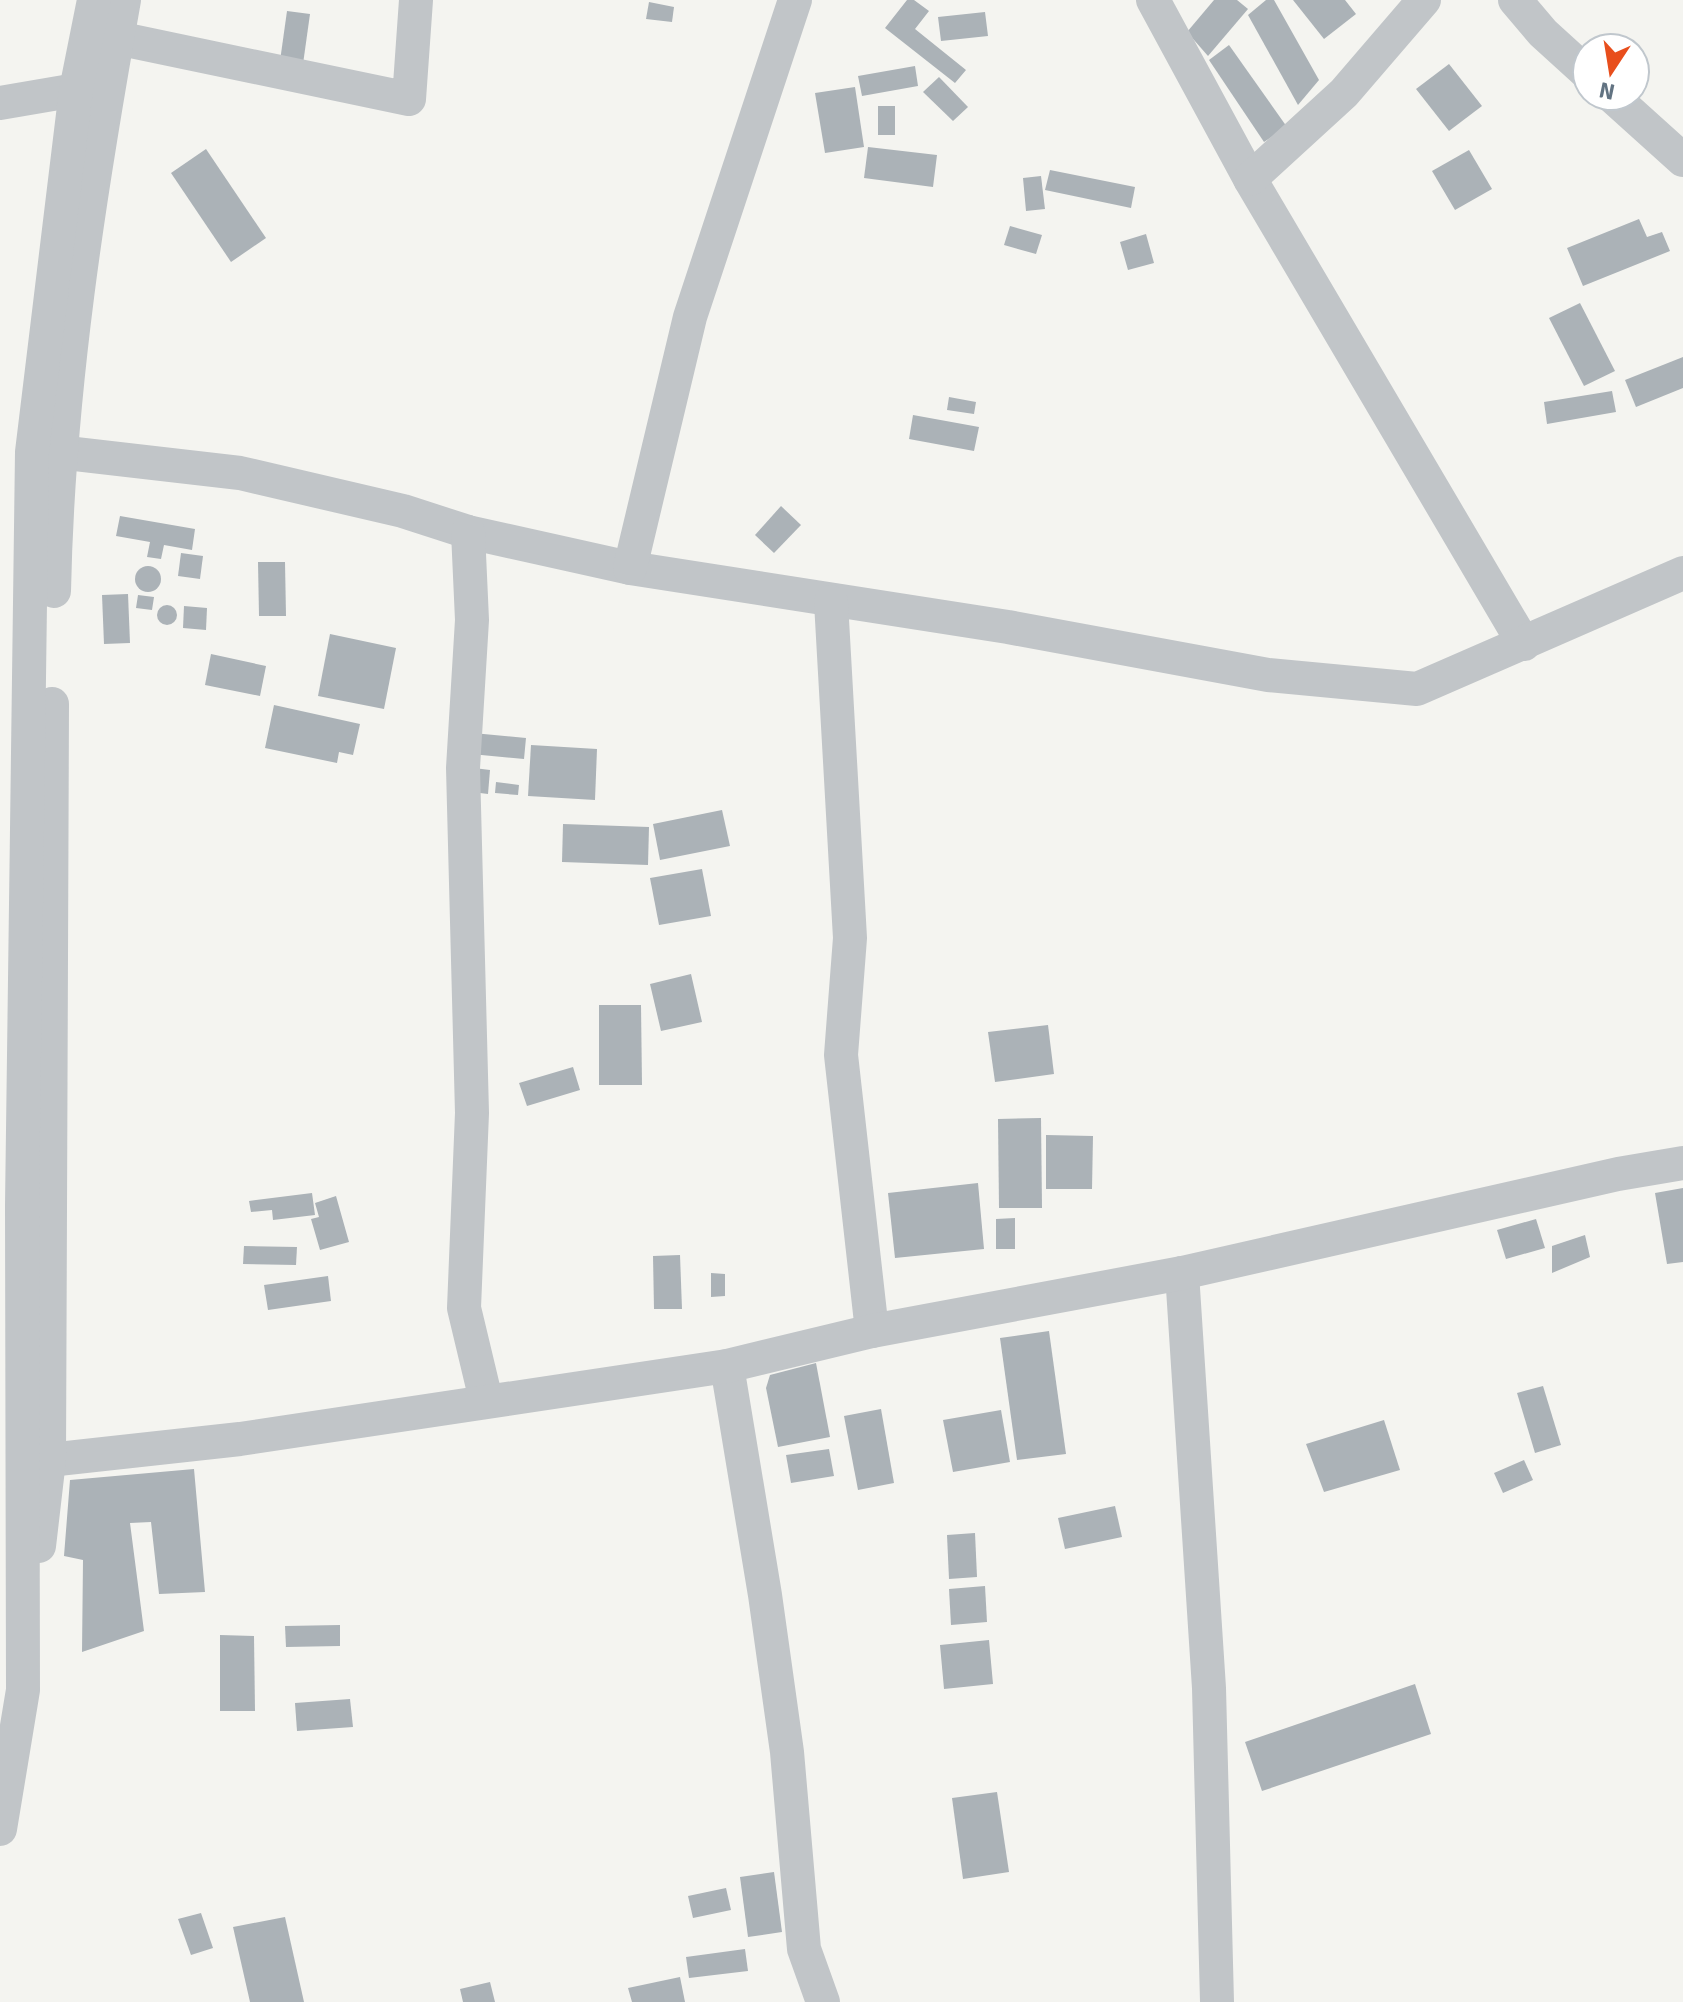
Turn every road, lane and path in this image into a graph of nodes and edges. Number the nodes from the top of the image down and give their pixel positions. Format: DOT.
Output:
graph roads {
  1 [pos="94,0"];
  2 [pos="124,0"];
  3 [pos="416,0"];
  4 [pos="795,0"];
  5 [pos="1153,0"];
  6 [pos="1424,0"];
  7 [pos="1515,0"];
  8 [pos="117,38"];
  9 [pos="1571,58"];
  10 [pos="76,90"];
  11 [pos="0,103"];
  12 [pos="1630,112"];
  13 [pos="1683,160"];
  14 [pos="1250,179"];
  15 [pos="58,452"];
  16 [pos="468,532"];
  17 [pos="630,568"];
  18 [pos="1683,573"];
  19 [pos="831,602"];
  20 [pos="1524,644"];
  21 [pos="1683,1163"];
  22 [pos="11,1204"];
  23 [pos="1182,1273"];
  24 [pos="872,1331"];
  25 [pos="727,1366"];
  26 [pos="486,1400"];
  27 [pos="49,1460"];
  28 [pos="23,1690"];
  29 [pos="0,1822"];
  30 [pos="0,1829"];
  31 [pos="823,2002"];
  32 [pos="1217,2002"];
  1 -- 10 [label="street"];
  2 -- 8 [label="street"];
  3 -- 8 [label="street"];
  4 -- 17 [label="street"];
  5 -- 14 [label="street"];
  6 -- 14 [label="street"];
  7 -- 9 [label="street"];
  8 -- 15 [label="street"];
  10 -- 11 [label="street"];
  10 -- 22 [label="street"];
  12 -- 13 [label="street"];
  14 -- 20 [label="street"];
  15 -- 16 [label="street"];
  15 -- 27 [label="street"];
  16 -- 17 [label="street"];
  16 -- 26 [label="street"];
  17 -- 19 [label="street"];
  18 -- 20 [label="street"];
  19 -- 20 [label="street"];
  19 -- 24 [label="street"];
  21 -- 23 [label="street"];
  22 -- 28 [label="street"];
  23 -- 24 [label="street"];
  23 -- 32 [label="street"];
  24 -- 25 [label="street"];
  25 -- 26 [label="street"];
  25 -- 31 [label="street"];
  26 -- 27 [label="street"];
  27 -- 28 [label="street"];
  28 -- 29 [label="street"];
  29 -- 30 [label="street"];
}
